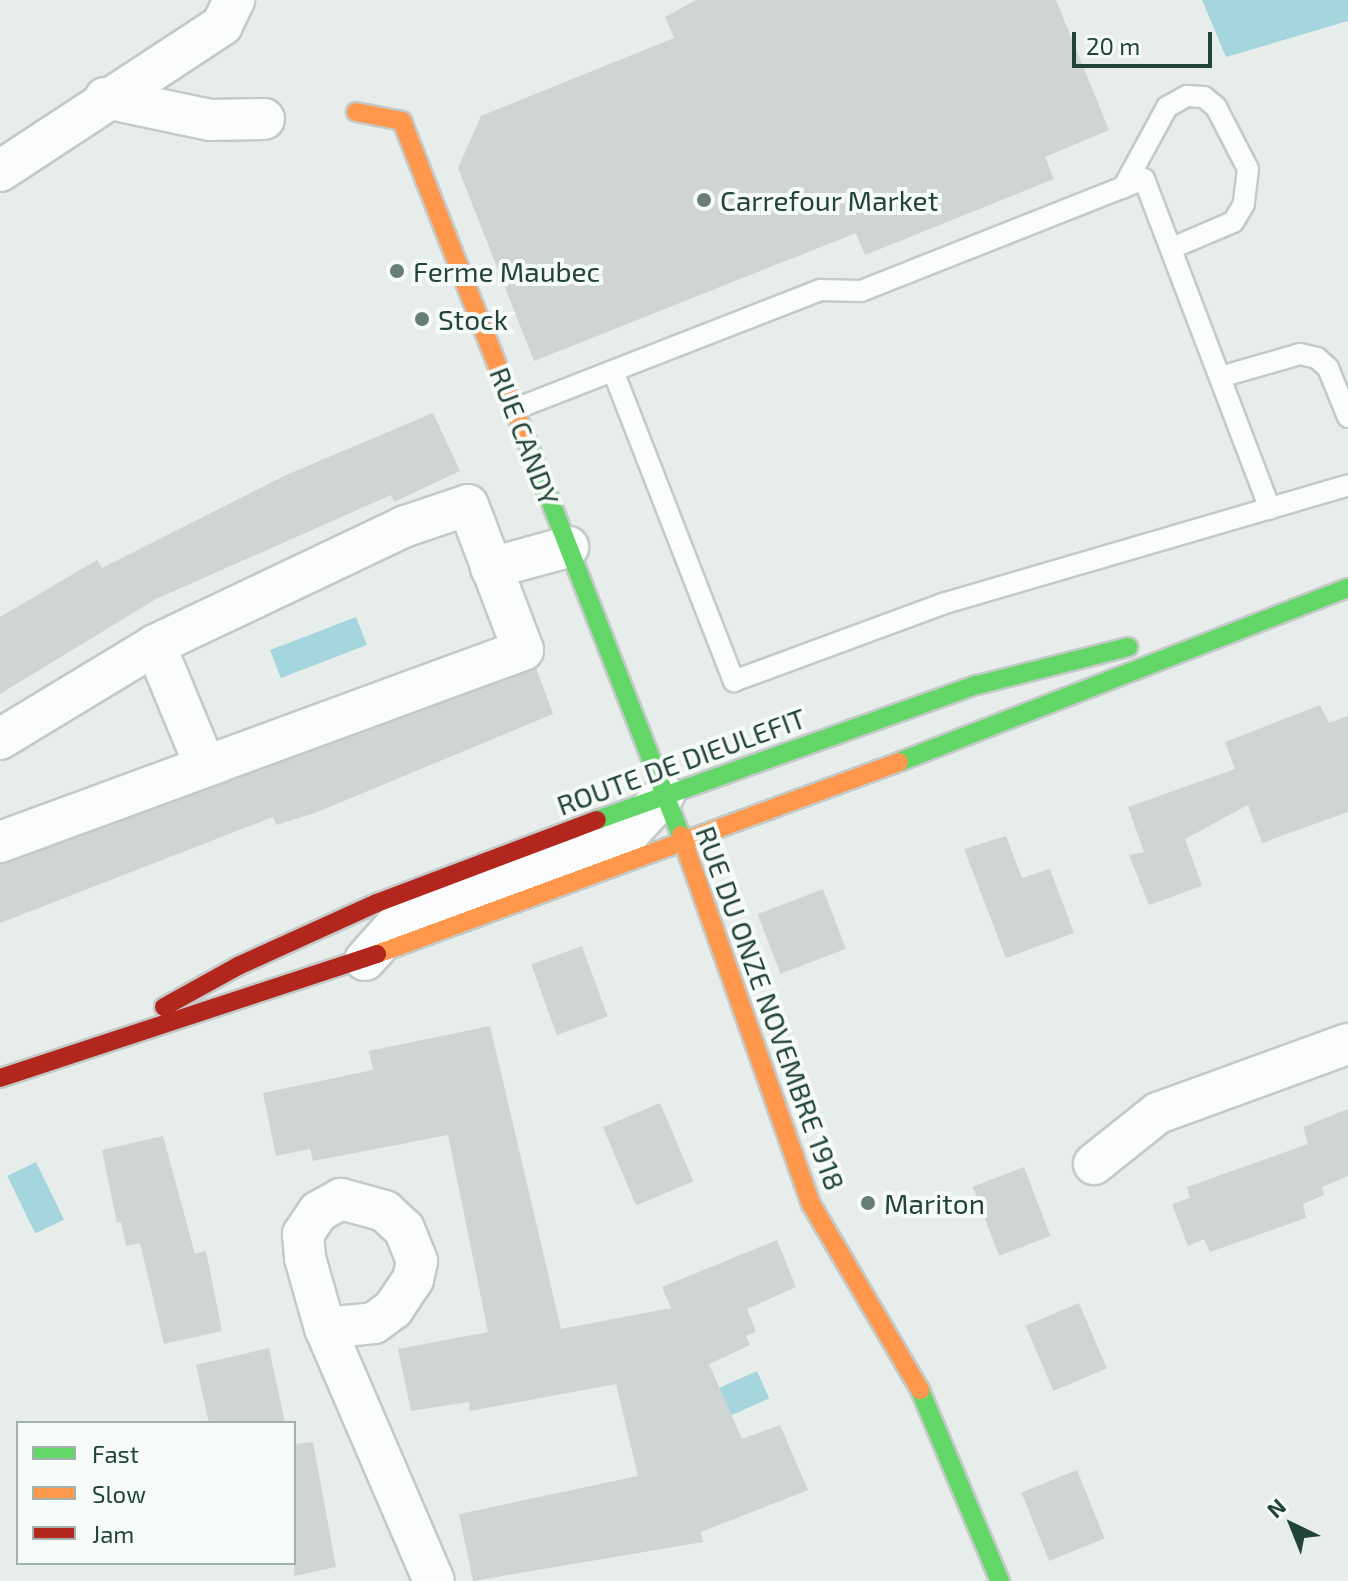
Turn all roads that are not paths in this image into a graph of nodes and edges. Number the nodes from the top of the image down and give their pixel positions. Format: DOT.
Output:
graph roads {
  1 [pos="234,0"];
  2 [pos="105,98"];
  3 [pos="356,112"];
  4 [pos="264,119"];
  5 [pos="0,171"];
  6 [pos="1123,188"];
  7 [pos="1172,248"];
  8 [pos="613,371"];
  9 [pos="1220,377"];
  10 [pos="515,409"];
  11 [pos="1348,417"];
  12 [pos="1348,485"];
  13 [pos="1270,509"];
  14 [pos="568,547"];
  15 [pos="491,568"];
  16 [pos="1348,588"];
  17 [pos="1305,603"];
  18 [pos="155,645"];
  19 [pos="0,739"];
  20 [pos="205,766"];
  21 [pos="664,795"];
  22 [pos="774,812"];
  23 [pos="0,842"];
  24 [pos="684,845"];
  25 [pos="365,960"];
  26 [pos="104,1041"];
  27 [pos="1348,1044"];
  28 [pos="0,1078"];
  29 [pos="1094,1164"];
  30 [pos="325,1328"];
  31 [pos="434,1581"];
  32 [pos="1000,1581"];
  1 -- 2 [label="street"];
  2 -- 4 [label="street"];
  2 -- 5 [label="street"];
  3 -- 10 [label="main road, RUE CANDY"];
  6 -- 7 [label="lane"];
  6 -- 7 [label="lane"];
  6 -- 8 [label="lane"];
  7 -- 9 [label="lane"];
  8 -- 10 [label="lane"];
  8 -- 13 [label="lane"];
  9 -- 11 [label="lane"];
  9 -- 13 [label="lane"];
  10 -- 14 [label="main road, RUE CANDY"];
  12 -- 13 [label="lane"];
  14 -- 15 [label="street"];
  14 -- 21 [label="main road, RUE CANDY"];
  15 -- 18 [label="street"];
  15 -- 20 [label="street"];
  16 -- 17 [label="main road, ROUTE DE DIEULEFIT"];
  17 -- 21 [label="main road, ROUTE DE DIEULEFIT"];
  17 -- 22 [label="main road, ROUTE DE DIEULEFIT"];
  18 -- 19 [label="street"];
  18 -- 20 [label="street"];
  20 -- 23 [label="street"];
  21 -- 22 [label="main road"];
  21 -- 24 [label="main road, RUE DU ONZE NOVEMBRE 1918"];
  21 -- 25 [label="street"];
  21 -- 26 [label="main road, ROUTE DE DIEULEFIT"];
  22 -- 24 [label="main road, ROUTE DE DIEULEFIT"];
  24 -- 25 [label="main road, ROUTE DE DIEULEFIT"];
  24 -- 32 [label="main road, RUE DU ONZE NOVEMBRE 1918"];
  25 -- 26 [label="main road, ROUTE DE DIEULEFIT"];
  26 -- 28 [label="main road, ROUTE DE DIEULEFIT"];
  27 -- 29 [label="street"];
  30 -- 31 [label="street"];
}
